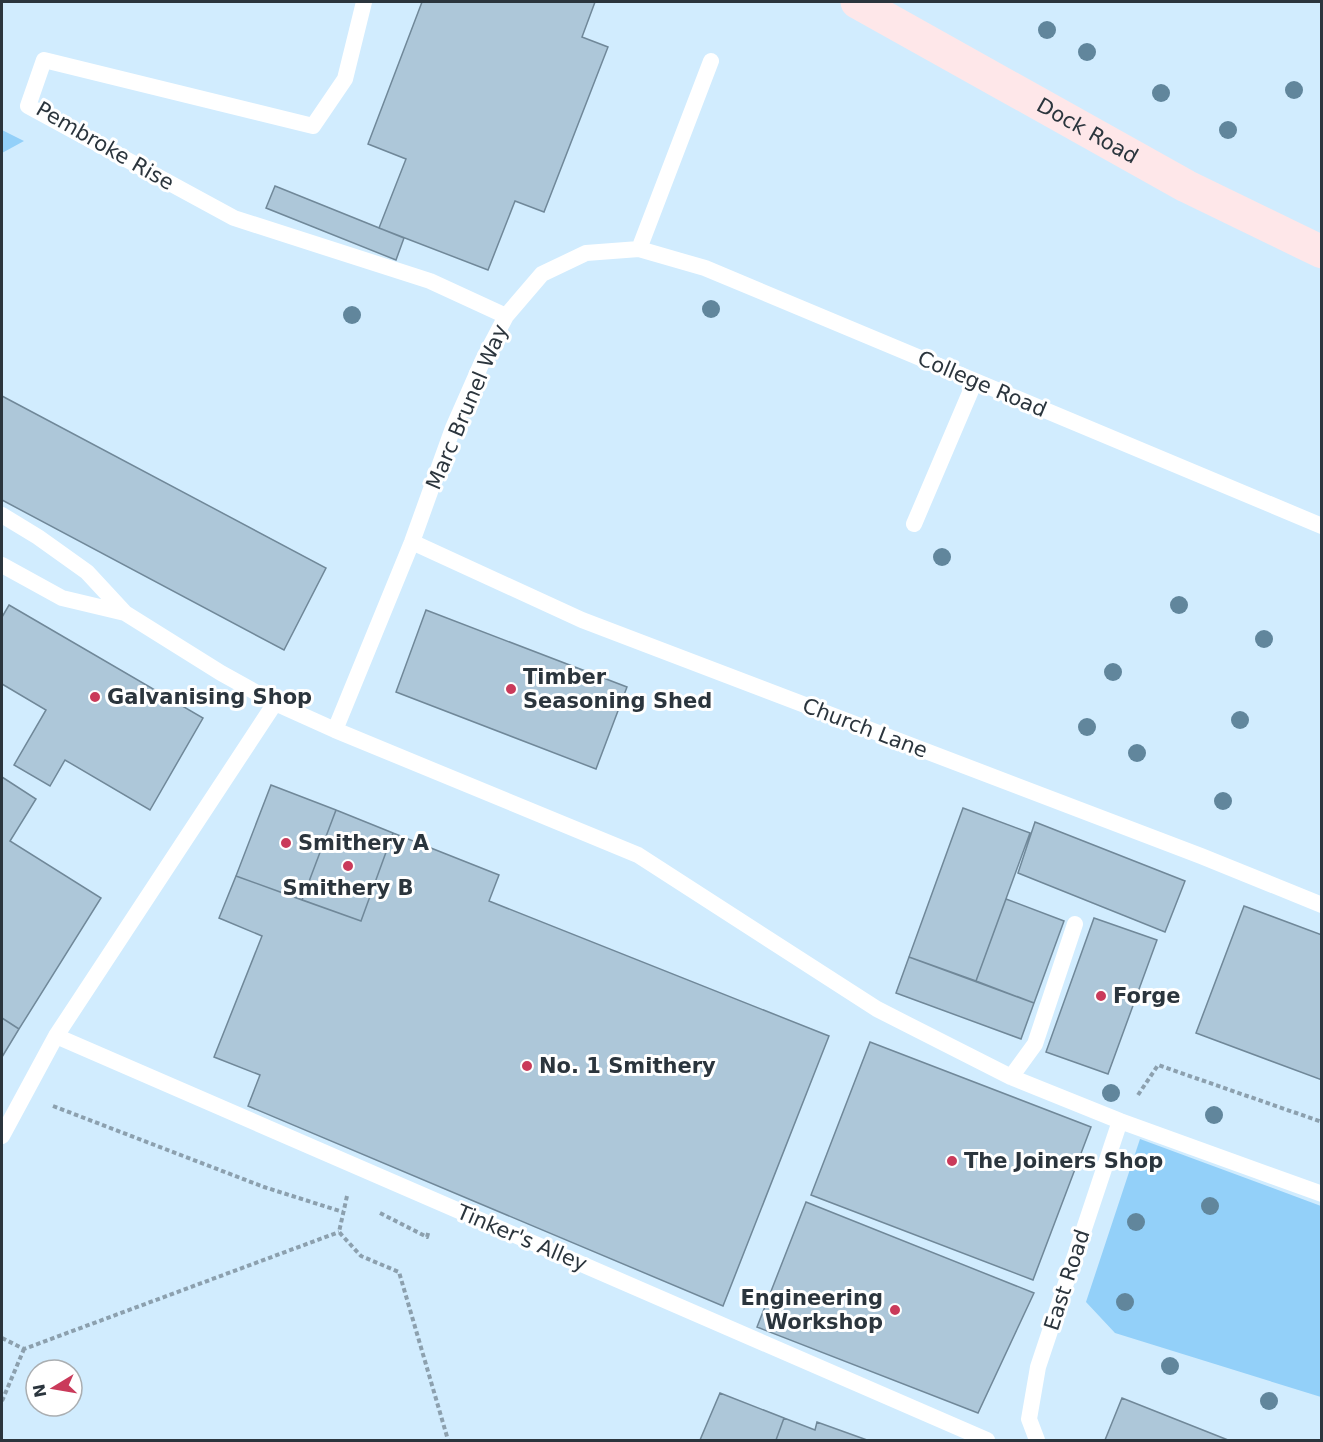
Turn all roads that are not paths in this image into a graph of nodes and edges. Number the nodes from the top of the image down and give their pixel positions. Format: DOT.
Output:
graph roads {
  1 [pos="364,2"];
  2 [pos="857,2"];
  3 [pos="711,61"];
  4 [pos="639,249"];
  5 [pos="1322,252"];
  6 [pos="506,316"];
  7 [pos="975,381"];
  8 [pos="2,515"];
  9 [pos="914,524"];
  10 [pos="1322,526"];
  11 [pos="412,542"];
  12 [pos="2,565"];
  13 [pos="125,613"];
  14 [pos="275,703"];
  15 [pos="335,730"];
  16 [pos="1322,905"];
  17 [pos="1075,924"];
  18 [pos="56,1036"];
  19 [pos="1011,1077"];
  20 [pos="1120,1121"];
  21 [pos="2,1136"];
  22 [pos="1322,1194"];
  23 [pos="987,1440"];
  24 [pos="1037,1440"];
  1 -- 6 [label="lane, Pembroke Rise"];
  2 -- 5 [label="street, Dock Road"];
  3 -- 4 [label="lane"];
  4 -- 6 [label="lane, Marc Brunel Way"];
  4 -- 7 [label="lane, College Road"];
  6 -- 11 [label="lane, Marc Brunel Way"];
  7 -- 9 [label="lane"];
  7 -- 10 [label="lane, College Road"];
  8 -- 13 [label="lane"];
  11 -- 15 [label="lane, Marc Brunel Way"];
  11 -- 16 [label="lane, Church Lane"];
  12 -- 13 [label="lane"];
  13 -- 14 [label="lane"];
  14 -- 15 [label="lane"];
  14 -- 18 [label="lane"];
  15 -- 19 [label="lane"];
  17 -- 19 [label="lane"];
  18 -- 21 [label="lane"];
  18 -- 23 [label="lane, Tinker's Alley"];
  19 -- 20 [label="lane"];
  20 -- 22 [label="lane"];
  20 -- 24 [label="lane, East Road"];
}
